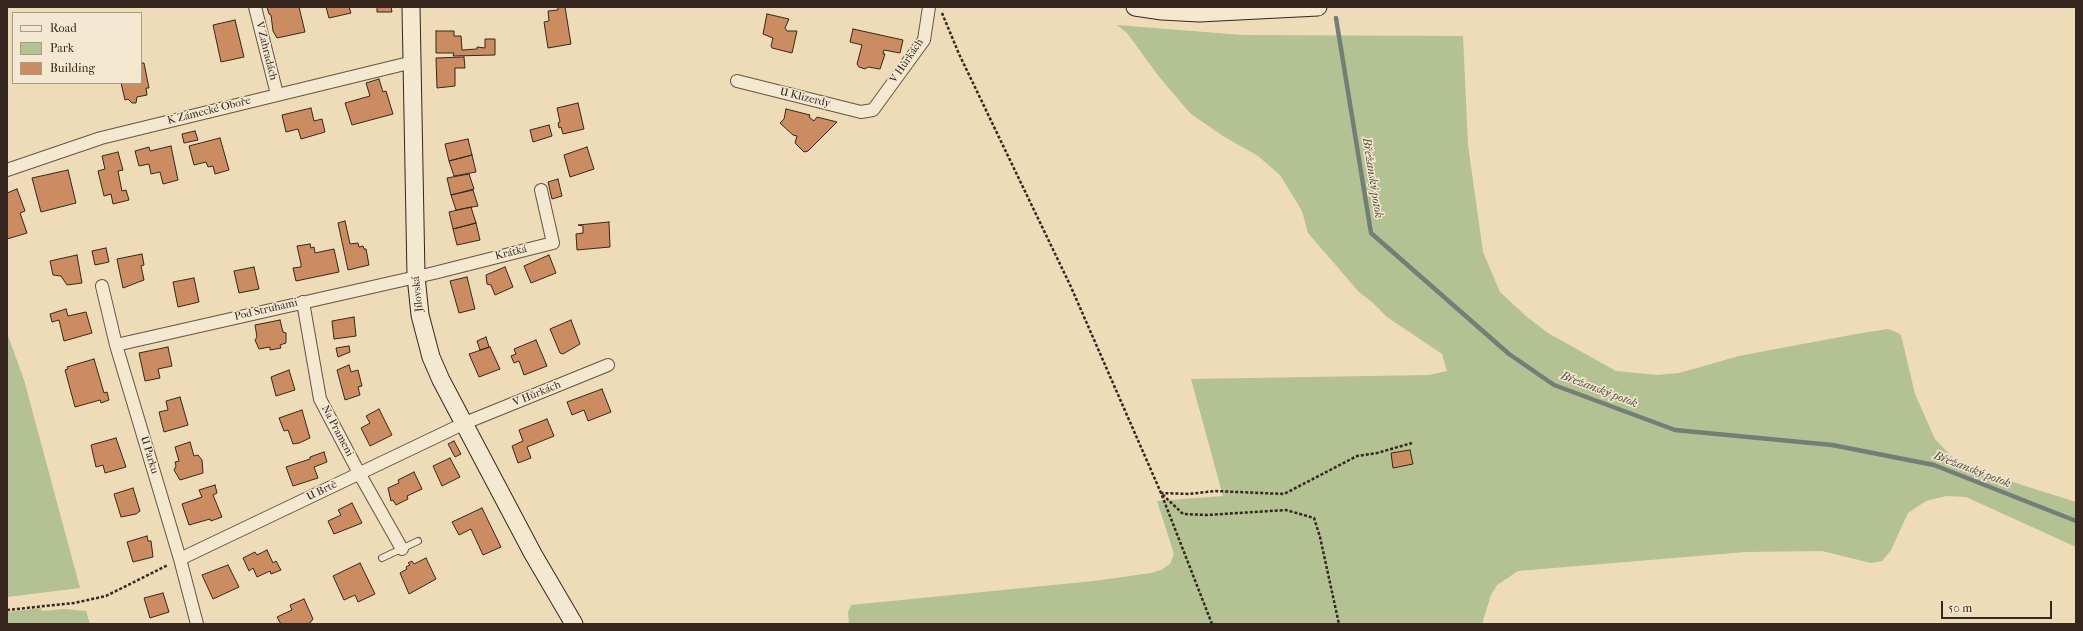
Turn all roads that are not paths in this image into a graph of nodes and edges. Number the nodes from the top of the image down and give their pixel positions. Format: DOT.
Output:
graph roads {
  1 [pos="255,7"];
  2 [pos="411,7"];
  3 [pos="929,7"];
  4 [pos="1135,7"];
  5 [pos="1318,7"];
  6 [pos="413,62"];
  7 [pos="737,81"];
  8 [pos="277,94"];
  9 [pos="873,110"];
  10 [pos="7,170"];
  11 [pos="541,190"];
  12 [pos="416,276"];
  13 [pos="102,286"];
  14 [pos="303,302"];
  15 [pos="116,345"];
  16 [pos="608,365"];
  17 [pos="465,423"];
  18 [pos="359,473"];
  19 [pos="418,541"];
  20 [pos="402,549"];
  21 [pos="382,558"];
  22 [pos="180,559"];
  23 [pos="197,624"];
  24 [pos="574,624"];
  1 -- 8 [label="street, V Zahradách"];
  2 -- 6 [label="street, Jílovská"];
  3 -- 9 [label="street, V Hůrkách"];
  4 -- 5 [label="street"];
  6 -- 8 [label="street, K Zámecké Oboře"];
  6 -- 12 [label="street, Jílovská"];
  7 -- 9 [label="street, U Klizerdy"];
  8 -- 10 [label="street, K Zámecké Oboře"];
  11 -- 12 [label="street, Krátká"];
  12 -- 14 [label="street, Pod Struhami"];
  12 -- 17 [label="street, Jílovská"];
  13 -- 15 [label="street, U Parku"];
  14 -- 15 [label="street, Pod Struhami"];
  14 -- 18 [label="street, Na Prameni"];
  15 -- 22 [label="street, U Parku"];
  16 -- 17 [label="street, V Hůrkách"];
  17 -- 18 [label="street, U Brtě"];
  17 -- 24 [label="street, Jílovská"];
  18 -- 20 [label="street, Na Prameni"];
  18 -- 22 [label="street, U Brtě"];
  19 -- 20 [label="lane"];
  20 -- 21 [label="lane"];
  22 -- 23 [label="street, U Parku"];
}
